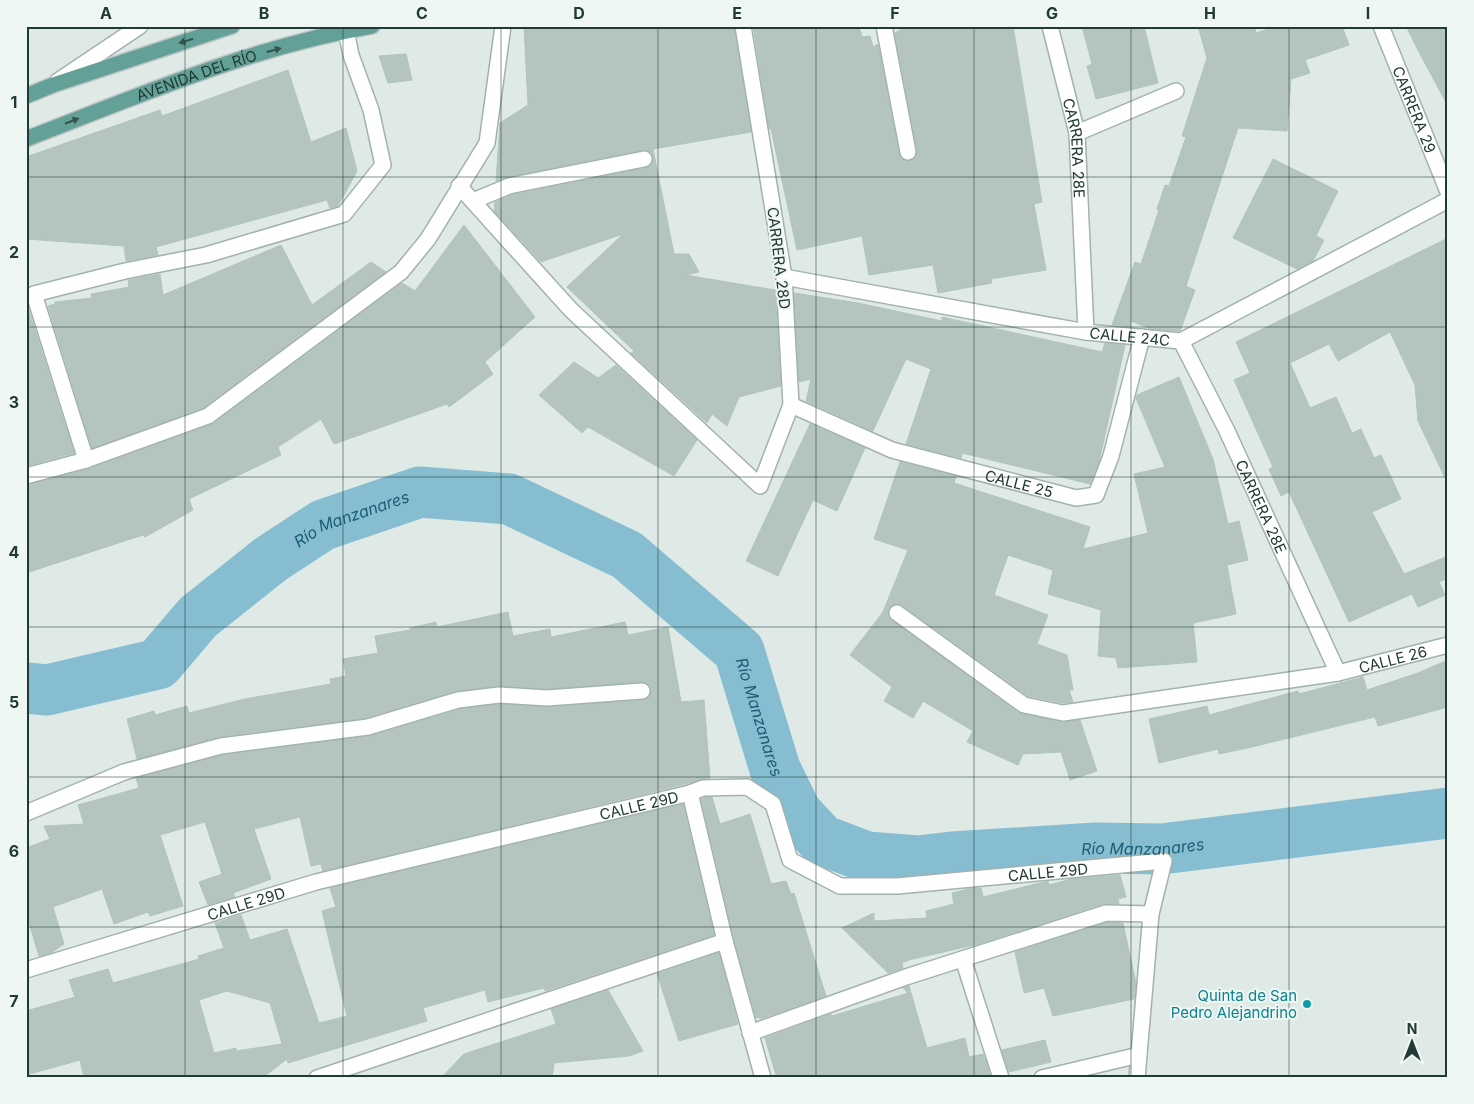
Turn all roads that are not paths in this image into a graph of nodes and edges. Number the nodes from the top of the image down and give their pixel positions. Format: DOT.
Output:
graph roads {
  1 [pos="140,26"];
  2 [pos="232,26"];
  3 [pos="372,26"];
  4 [pos="503,26"];
  5 [pos="743,26"];
  6 [pos="884,26"];
  7 [pos="1050,26"];
  8 [pos="1381,26"];
  9 [pos="345,28"];
  10 [pos="53,85"];
  11 [pos="1176,91"];
  12 [pos="26,96"];
  13 [pos="1077,134"];
  14 [pos="26,138"];
  15 [pos="908,152"];
  16 [pos="644,159"];
  17 [pos="459,186"];
  18 [pos="1448,192"];
  19 [pos="1448,200"];
  20 [pos="473,201"];
  21 [pos="784,277"];
  22 [pos="1086,332"];
  23 [pos="1142,337"];
  24 [pos="1181,341"];
  25 [pos="791,405"];
  26 [pos="86,460"];
  27 [pos="26,476"];
  28 [pos="897,613"];
  29 [pos="1448,645"];
  30 [pos="1338,673"];
  31 [pos="642,691"];
  32 [pos="690,793"];
  33 [pos="26,813"];
  34 [pos="1151,914"];
  35 [pos="725,940"];
  36 [pos="963,959"];
  37 [pos="26,970"];
  38 [pos="750,1033"];
  39 [pos="1139,1054"];
  40 [pos="316,1078"];
  41 [pos="762,1078"];
  42 [pos="1001,1078"];
  43 [pos="1043,1078"];
  44 [pos="1136,1078"];
  1 -- 10 [label="street"];
  2 -- 10 [label="main road, one-way"];
  3 -- 9 [label="main road, AVENIDA DEL RÍO"];
  4 -- 17 [label="street"];
  5 -- 21 [label="street, CARRERA 28D"];
  6 -- 15 [label="street"];
  7 -- 13 [label="street, CARRERA 28E"];
  8 -- 18 [label="street, CARRERA 29"];
  14 -- 9 [label="main road, AVENIDA DEL RÍO, one-way"];
  9 -- 26 [label="street"];
  10 -- 12 [label="main road"];
  11 -- 13 [label="street"];
  13 -- 22 [label="street, CARRERA 28E"];
  16 -- 20 [label="street"];
  17 -- 20 [label="street"];
  17 -- 26 [label="street"];
  19 -- 24 [label="street, CALLE 24C"];
  20 -- 25 [label="street, CARRERA 28D"];
  21 -- 22 [label="street, CALLE 24C"];
  21 -- 25 [label="street, CARRERA 28D"];
  22 -- 23 [label="street, CALLE 24C"];
  23 -- 24 [label="street, CALLE 24C"];
  23 -- 25 [label="street, CALLE 25"];
  24 -- 30 [label="street, CARRERA 28E"];
  26 -- 27 [label="street"];
  28 -- 30 [label="street, CALLE 26"];
  29 -- 30 [label="street, CALLE 26"];
  31 -- 33 [label="street"];
  32 -- 34 [label="street, CALLE 29D"];
  32 -- 35 [label="street"];
  32 -- 37 [label="street, CALLE 29D"];
  34 -- 36 [label="street"];
  34 -- 39 [label="street"];
  35 -- 38 [label="street"];
  35 -- 40 [label="street"];
  36 -- 38 [label="street"];
  36 -- 42 [label="street"];
  38 -- 41 [label="street"];
  39 -- 43 [label="street"];
  39 -- 44 [label="street"];
}
